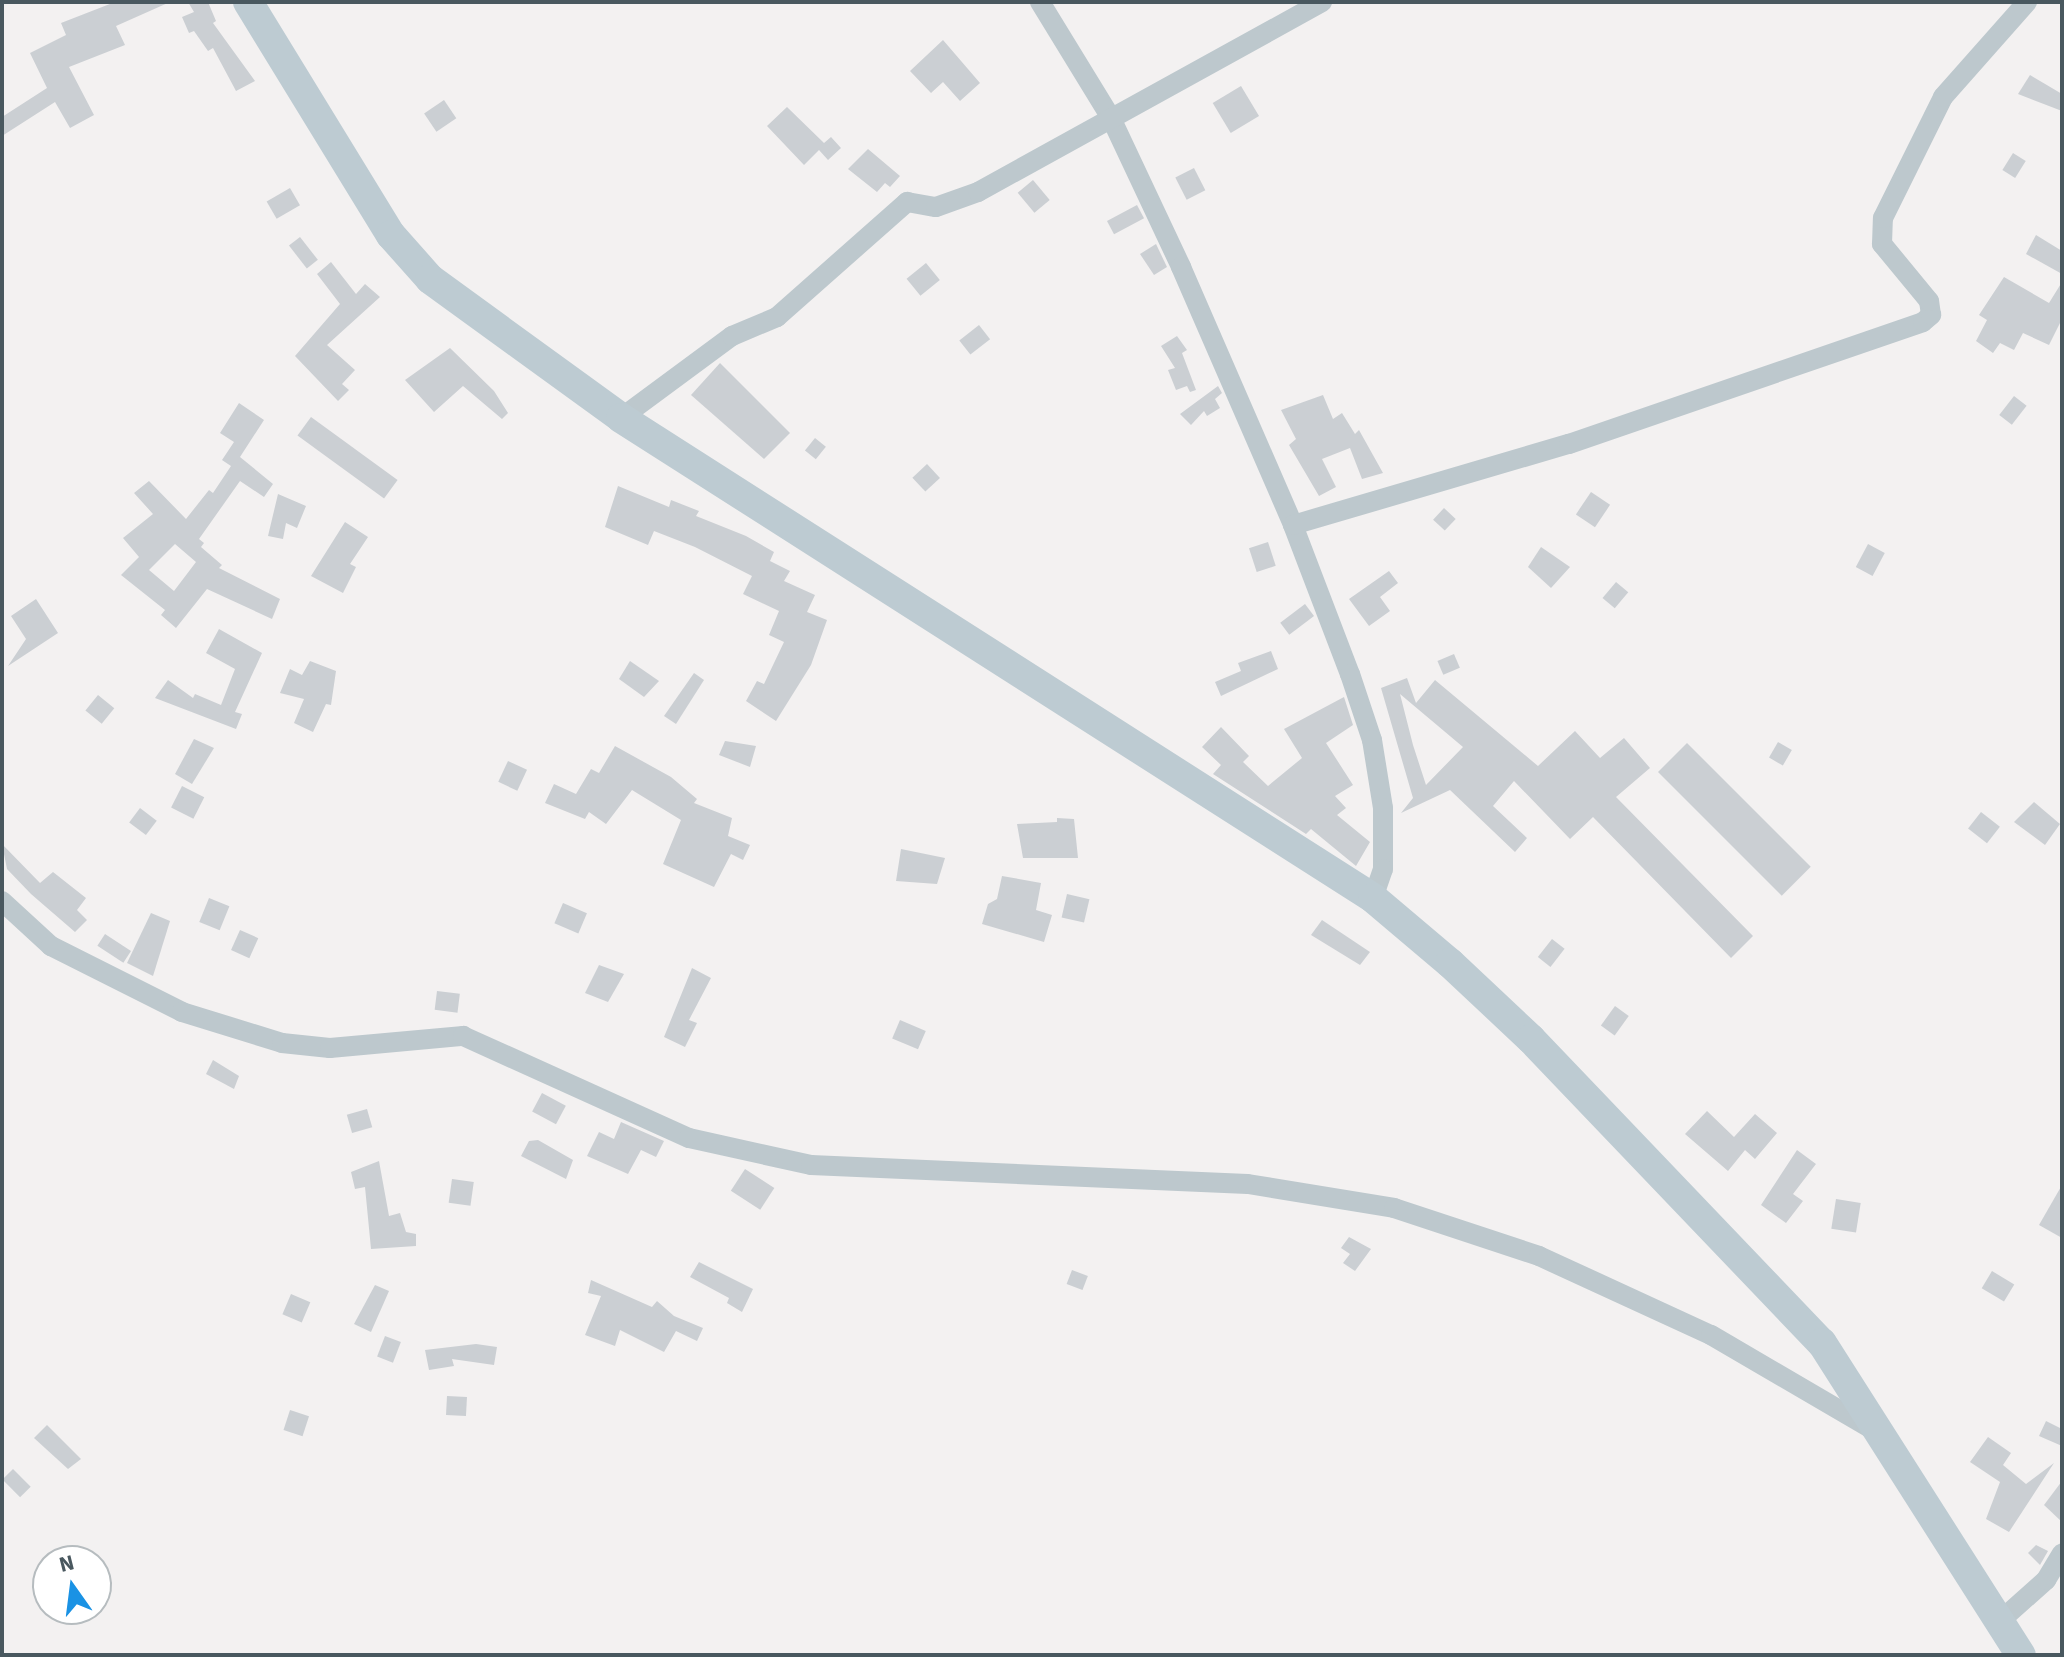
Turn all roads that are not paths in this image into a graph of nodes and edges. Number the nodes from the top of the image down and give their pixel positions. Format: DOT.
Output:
graph roads {
  1 [pos="248,2"];
  2 [pos="1040,2"];
  3 [pos="1322,2"];
  4 [pos="2027,2"];
  5 [pos="1111,118"];
  6 [pos="621,418"];
  7 [pos="1293,525"];
  8 [pos="1373,898"];
  9 [pos="2,901"];
  10 [pos="1882,1435"];
  11 [pos="2062,1553"];
  12 [pos="2000,1621"];
  13 [pos="2021,1655"];
  1 -- 6 [label="main road"];
  2 -- 5 [label="street"];
  3 -- 5 [label="street"];
  4 -- 7 [label="street"];
  5 -- 6 [label="street"];
  5 -- 7 [label="street"];
  6 -- 8 [label="main road"];
  7 -- 8 [label="street"];
  8 -- 10 [label="main road"];
  9 -- 10 [label="street"];
  10 -- 12 [label="main road"];
  11 -- 12 [label="street"];
  12 -- 13 [label="main road"];
}
